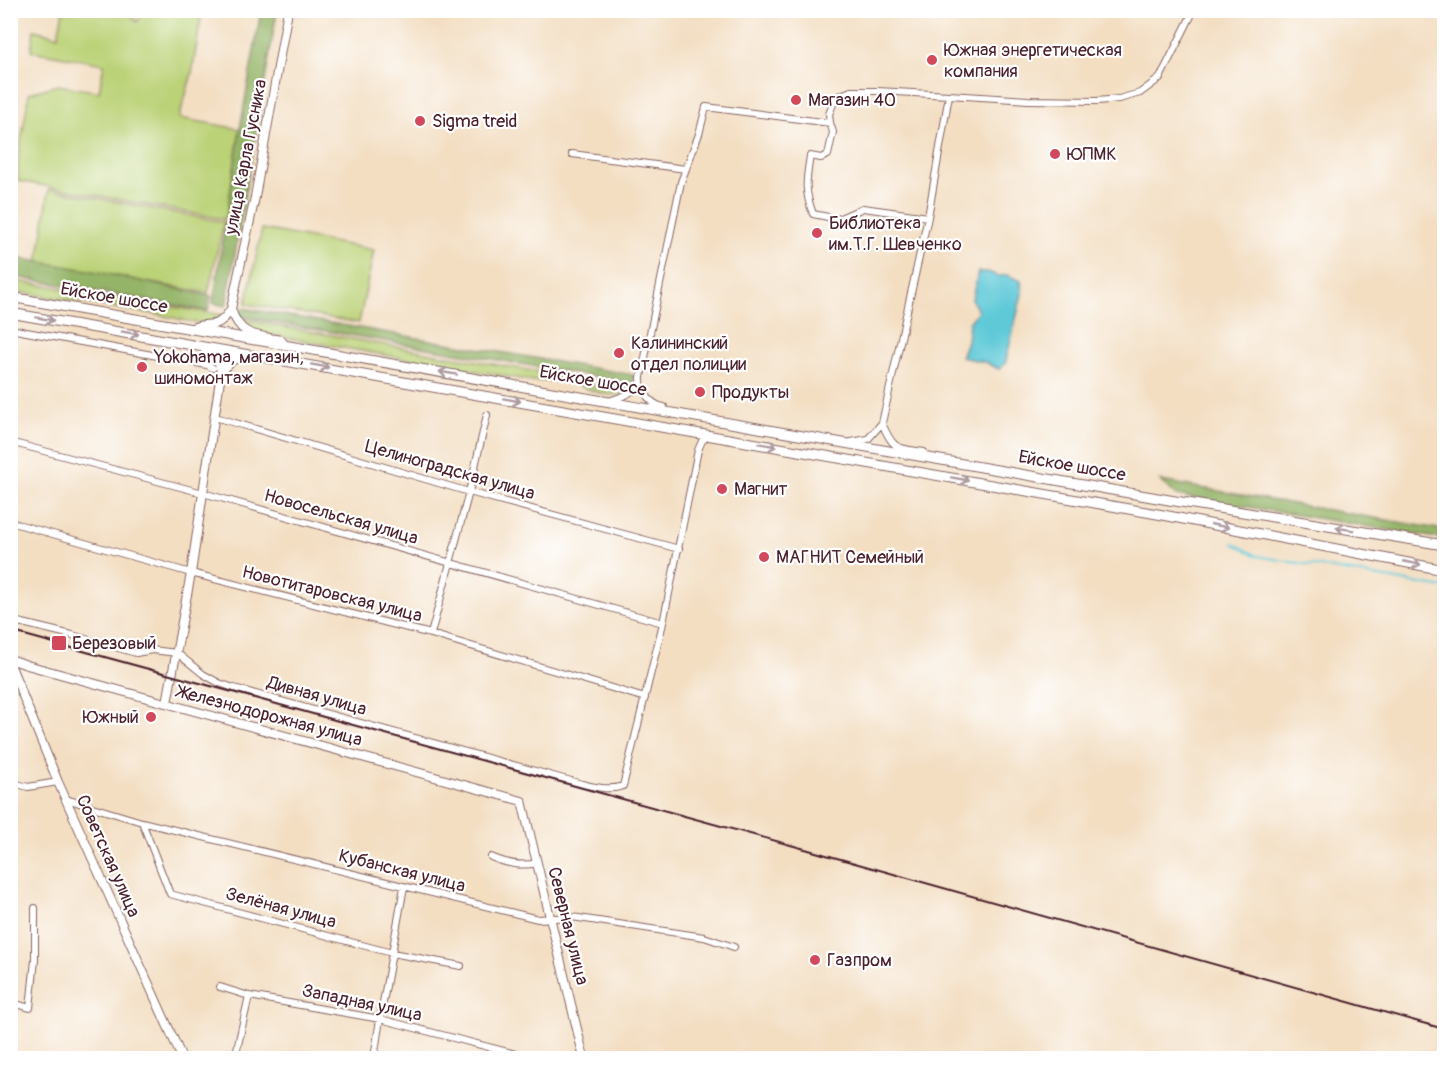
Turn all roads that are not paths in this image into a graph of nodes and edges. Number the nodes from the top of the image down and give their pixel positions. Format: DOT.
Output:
graph roads {
  1 [pos="288,10"];
  2 [pos="1194,10"];
  3 [pos="950,96"];
  4 [pos="830,123"];
  5 [pos="572,154"];
  6 [pos="686,169"];
  7 [pos="927,217"];
  8 [pos="10,297"];
  9 [pos="231,309"];
  10 [pos="10,313"];
  11 [pos="192,328"];
  12 [pos="11,330"];
  13 [pos="180,342"];
  14 [pos="284,344"];
  15 [pos="256,355"];
  16 [pos="213,368"];
  17 [pos="221,373"];
  18 [pos="640,386"];
  19 [pos="609,401"];
  20 [pos="487,415"];
  21 [pos="691,415"];
  22 [pos="214,417"];
  23 [pos="882,423"];
  24 [pos="687,430"];
  25 [pos="710,435"];
  26 [pos="10,442"];
  27 [pos="847,443"];
  28 [pos="698,450"];
  29 [pos="927,457"];
  30 [pos="469,492"];
  31 [pos="203,494"];
  32 [pos="10,522"];
  33 [pos="1444,545"];
  34 [pos="679,549"];
  35 [pos="450,563"];
  36 [pos="1444,570"];
  37 [pos="191,573"];
  38 [pos="10,620"];
  39 [pos="663,623"];
  40 [pos="431,634"];
  41 [pos="177,653"];
  42 [pos="10,659"];
  43 [pos="10,664"];
  44 [pos="645,698"];
  45 [pos="167,703"];
  46 [pos="10,782"];
  47 [pos="58,782"];
  48 [pos="66,799"];
  49 [pos="522,801"];
  50 [pos="142,822"];
  51 [pos="492,857"];
  52 [pos="537,863"];
  53 [pos="404,887"];
  54 [pos="35,908"];
  55 [pos="550,920"];
  56 [pos="734,946"];
  57 [pos="392,953"];
  58 [pos="461,966"];
  59 [pos="220,987"];
  60 [pos="249,996"];
  61 [pos="10,1002"];
  62 [pos="380,1019"];
  63 [pos="182,1059"];
  64 [pos="235,1059"];
  65 [pos="374,1059"];
  66 [pos="531,1059"];
  67 [pos="584,1059"];
  1 -- 9 [label="street, улица Карла Гусника"];
  2 -- 3 [label="street"];
  3 -- 4 [label="street"];
  3 -- 7 [label="street"];
  4 -- 6 [label="street"];
  4 -- 7 [label="street"];
  5 -- 6 [label="street"];
  6 -- 18 [label="street"];
  7 -- 23 [label="street"];
  8 -- 11 [label="main road, Ейское шоссе"];
  9 -- 11 [label="street"];
  9 -- 14 [label="street"];
  10 -- 13 [label="main road, Ейское шоссе, one-way"];
  11 -- 14 [label="main road, Ейское шоссе"];
  12 -- 16 [label="street"];
  13 -- 15 [label="main road, Ейское шоссе"];
  13 -- 17 [label="street"];
  19 -- 14 [label="main road, Ейское шоссе, one-way"];
  15 -- 17 [label="street"];
  15 -- 24 [label="main road, Ейское шоссе, one-way"];
  17 -- 22 [label="street"];
  18 -- 19 [label="street"];
  18 -- 21 [label="street"];
  19 -- 21 [label="main road, Ейское шоссе"];
  20 -- 30 [label="street"];
  21 -- 27 [label="main road, Ейское шоссе"];
  22 -- 30 [label="street, Целиноградская улица"];
  22 -- 31 [label="street"];
  23 -- 27 [label="street"];
  23 -- 29 [label="street"];
  24 -- 25 [label="main road, Ейское шоссе"];
  24 -- 28 [label="street"];
  25 -- 28 [label="street"];
  25 -- 36 [label="main road, Ейское шоссе, one-way"];
  26 -- 31 [label="street, Новосельская улица"];
  27 -- 29 [label="main road, Ейское шоссе"];
  28 -- 34 [label="street"];
  33 -- 29 [label="main road, Ейское шоссе, one-way"];
  30 -- 34 [label="street, Целиноградская улица"];
  30 -- 35 [label="street"];
  31 -- 35 [label="street, Новосельская улица"];
  31 -- 37 [label="street"];
  32 -- 37 [label="street, Новотитаровская улица"];
  34 -- 39 [label="street"];
  35 -- 39 [label="street, Новосельская улица"];
  35 -- 40 [label="street"];
  37 -- 40 [label="street, Новотитаровская улица"];
  37 -- 41 [label="street"];
  38 -- 41 [label="street"];
  39 -- 44 [label="street"];
  40 -- 44 [label="street, Новотитаровская улица"];
  41 -- 44 [label="street, Дивная улица"];
  41 -- 45 [label="street"];
  42 -- 45 [label="street, Железнодорожная улица"];
  43 -- 47 [label="street, Советская улица"];
  45 -- 49 [label="street, Железнодорожная улица"];
  46 -- 47 [label="street"];
  47 -- 48 [label="street, Советская улица"];
  48 -- 50 [label="street, Кубанская улица"];
  48 -- 63 [label="street, Советская улица"];
  49 -- 52 [label="street, Северная улица"];
  50 -- 53 [label="street, Кубанская улица"];
  50 -- 57 [label="street, Зелёная улица"];
  51 -- 52 [label="street"];
  52 -- 55 [label="street, Северная улица"];
  53 -- 55 [label="street, Кубанская улица"];
  53 -- 57 [label="street"];
  54 -- 61 [label="street"];
  55 -- 56 [label="street, Кубанская улица"];
  55 -- 67 [label="street, Северная улица"];
  57 -- 58 [label="street, Зелёная улица"];
  57 -- 62 [label="street"];
  59 -- 60 [label="street, Западная улица"];
  60 -- 62 [label="street, Западная улица"];
  60 -- 64 [label="street"];
  62 -- 65 [label="street"];
  62 -- 66 [label="street, Западная улица"];
}
